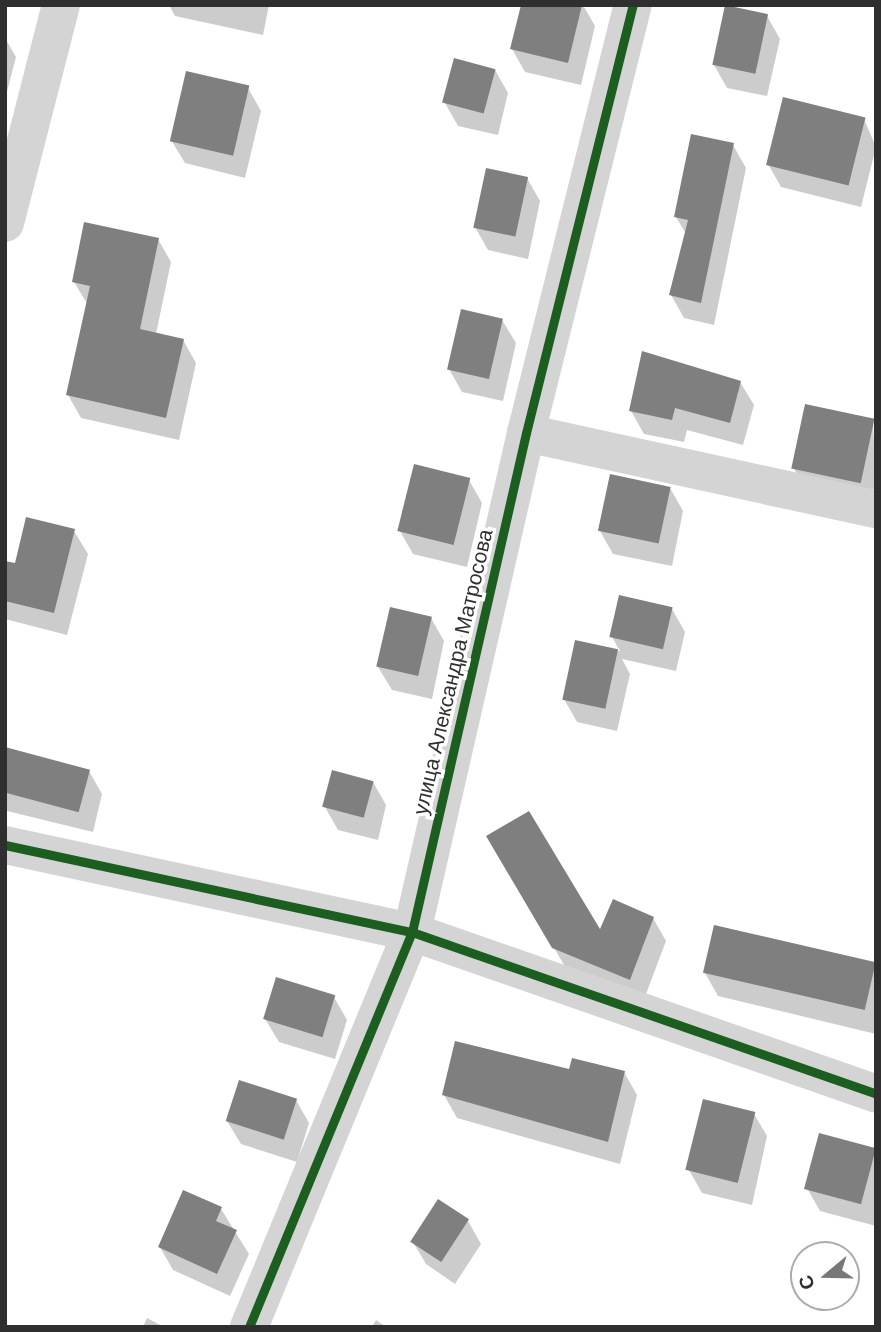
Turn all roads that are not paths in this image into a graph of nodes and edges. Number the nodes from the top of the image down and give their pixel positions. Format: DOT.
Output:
graph roads {
  1 [pos="61,5"];
  2 [pos="633,5"];
  3 [pos="5,223"];
  4 [pos="526,433"];
  5 [pos="876,509"];
  6 [pos="5,845"];
  7 [pos="412,932"];
  8 [pos="876,1094"];
  9 [pos="248,1327"];
  1 -- 3 [label="street"];
  2 -- 4 [label="street, улица Александра Матросова"];
  4 -- 5 [label="street"];
  4 -- 7 [label="street, улица Александра Матросова"];
  6 -- 7 [label="street"];
  7 -- 8 [label="street"];
  7 -- 9 [label="street, улица Александра Матросова"];
}
